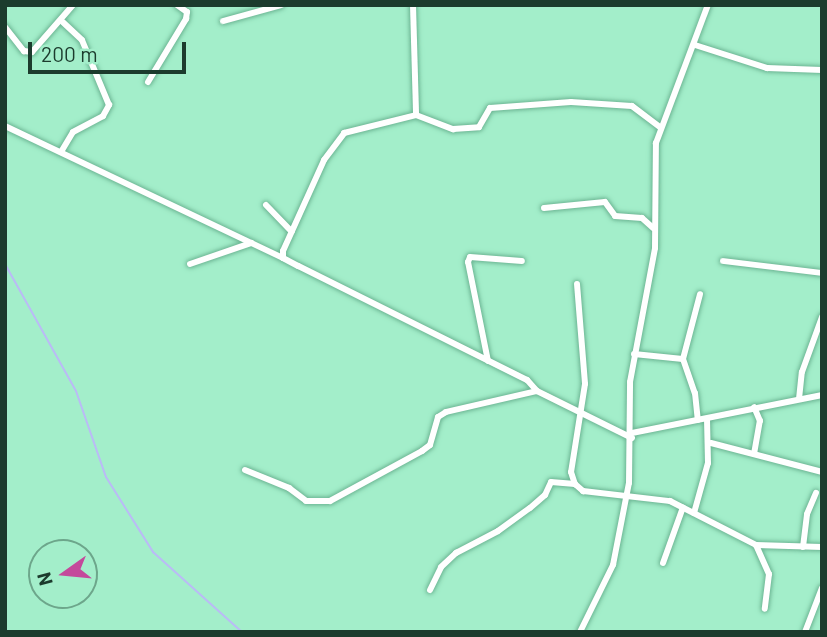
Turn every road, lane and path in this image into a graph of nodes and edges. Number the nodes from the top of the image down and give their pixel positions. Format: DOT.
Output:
graph roads {
  1 [pos="73,5"];
  2 [pos="177,5"];
  3 [pos="281,5"];
  4 [pos="413,5"];
  5 [pos="708,5"];
  6 [pos="63,22"];
  7 [pos="223,22"];
  8 [pos="5,27"];
  9 [pos="695,46"];
  10 [pos="734,57"];
  11 [pos="822,70"];
  12 [pos="148,82"];
  13 [pos="416,115"];
  14 [pos="5,126"];
  15 [pos="660,127"];
  16 [pos="61,152"];
  17 [pos="266,205"];
  18 [pos="544,208"];
  19 [pos="653,228"];
  20 [pos="292,232"];
  21 [pos="251,243"];
  22 [pos="283,258"];
  23 [pos="522,261"];
  24 [pos="723,261"];
  25 [pos="190,264"];
  26 [pos="822,273"];
  27 [pos="577,284"];
  28 [pos="699,294"];
  29 [pos="822,317"];
  30 [pos="634,354"];
  31 [pos="682,359"];
  32 [pos="488,360"];
  33 [pos="537,391"];
  34 [pos="822,395"];
  35 [pos="799,399"];
  36 [pos="754,407"];
  37 [pos="580,413"];
  38 [pos="707,419"];
  39 [pos="698,420"];
  40 [pos="632,436"];
  41 [pos="711,443"];
  42 [pos="754,454"];
  43 [pos="245,470"];
  44 [pos="822,472"];
  45 [pos="575,484"];
  46 [pos="816,493"];
  47 [pos="627,497"];
  48 [pos="683,507"];
  49 [pos="694,513"];
  50 [pos="756,545"];
  51 [pos="803,547"];
  52 [pos="822,547"];
  53 [pos="663,563"];
  54 [pos="822,587"];
  55 [pos="430,590"];
  56 [pos="765,609"];
  57 [pos="580,632"];
  58 [pos="805,632"];
  1 -- 6 [label="street"];
  2 -- 12 [label="street"];
  3 -- 7 [label="street"];
  4 -- 13 [label="street"];
  5 -- 9 [label="street"];
  6 -- 8 [label="street"];
  6 -- 16 [label="street"];
  9 -- 10 [label="street"];
  9 -- 11 [label="street"];
  9 -- 15 [label="street"];
  13 -- 15 [label="street"];
  13 -- 20 [label="street"];
  14 -- 16 [label="street"];
  15 -- 19 [label="street"];
  16 -- 21 [label="street"];
  17 -- 20 [label="street"];
  18 -- 19 [label="street"];
  19 -- 30 [label="street"];
  20 -- 22 [label="street"];
  21 -- 22 [label="street"];
  21 -- 25 [label="street"];
  22 -- 32 [label="street"];
  23 -- 32 [label="street"];
  24 -- 26 [label="street"];
  27 -- 37 [label="street"];
  28 -- 31 [label="street"];
  29 -- 35 [label="street"];
  30 -- 31 [label="street"];
  30 -- 40 [label="street"];
  31 -- 39 [label="street"];
  32 -- 33 [label="street"];
  33 -- 37 [label="street"];
  33 -- 43 [label="street"];
  34 -- 35 [label="street"];
  35 -- 36 [label="street"];
  36 -- 38 [label="street"];
  36 -- 42 [label="street"];
  37 -- 40 [label="street"];
  37 -- 45 [label="street"];
  38 -- 39 [label="street"];
  38 -- 41 [label="street"];
  39 -- 40 [label="street"];
  40 -- 47 [label="street"];
  41 -- 42 [label="street"];
  41 -- 49 [label="street"];
  42 -- 44 [label="street"];
  45 -- 47 [label="street"];
  45 -- 55 [label="street"];
  46 -- 51 [label="street"];
  47 -- 48 [label="street"];
  47 -- 57 [label="street"];
  48 -- 49 [label="street"];
  48 -- 53 [label="street"];
  49 -- 50 [label="street"];
  50 -- 51 [label="street"];
  50 -- 56 [label="street"];
  51 -- 52 [label="street"];
  54 -- 58 [label="street"];
}
